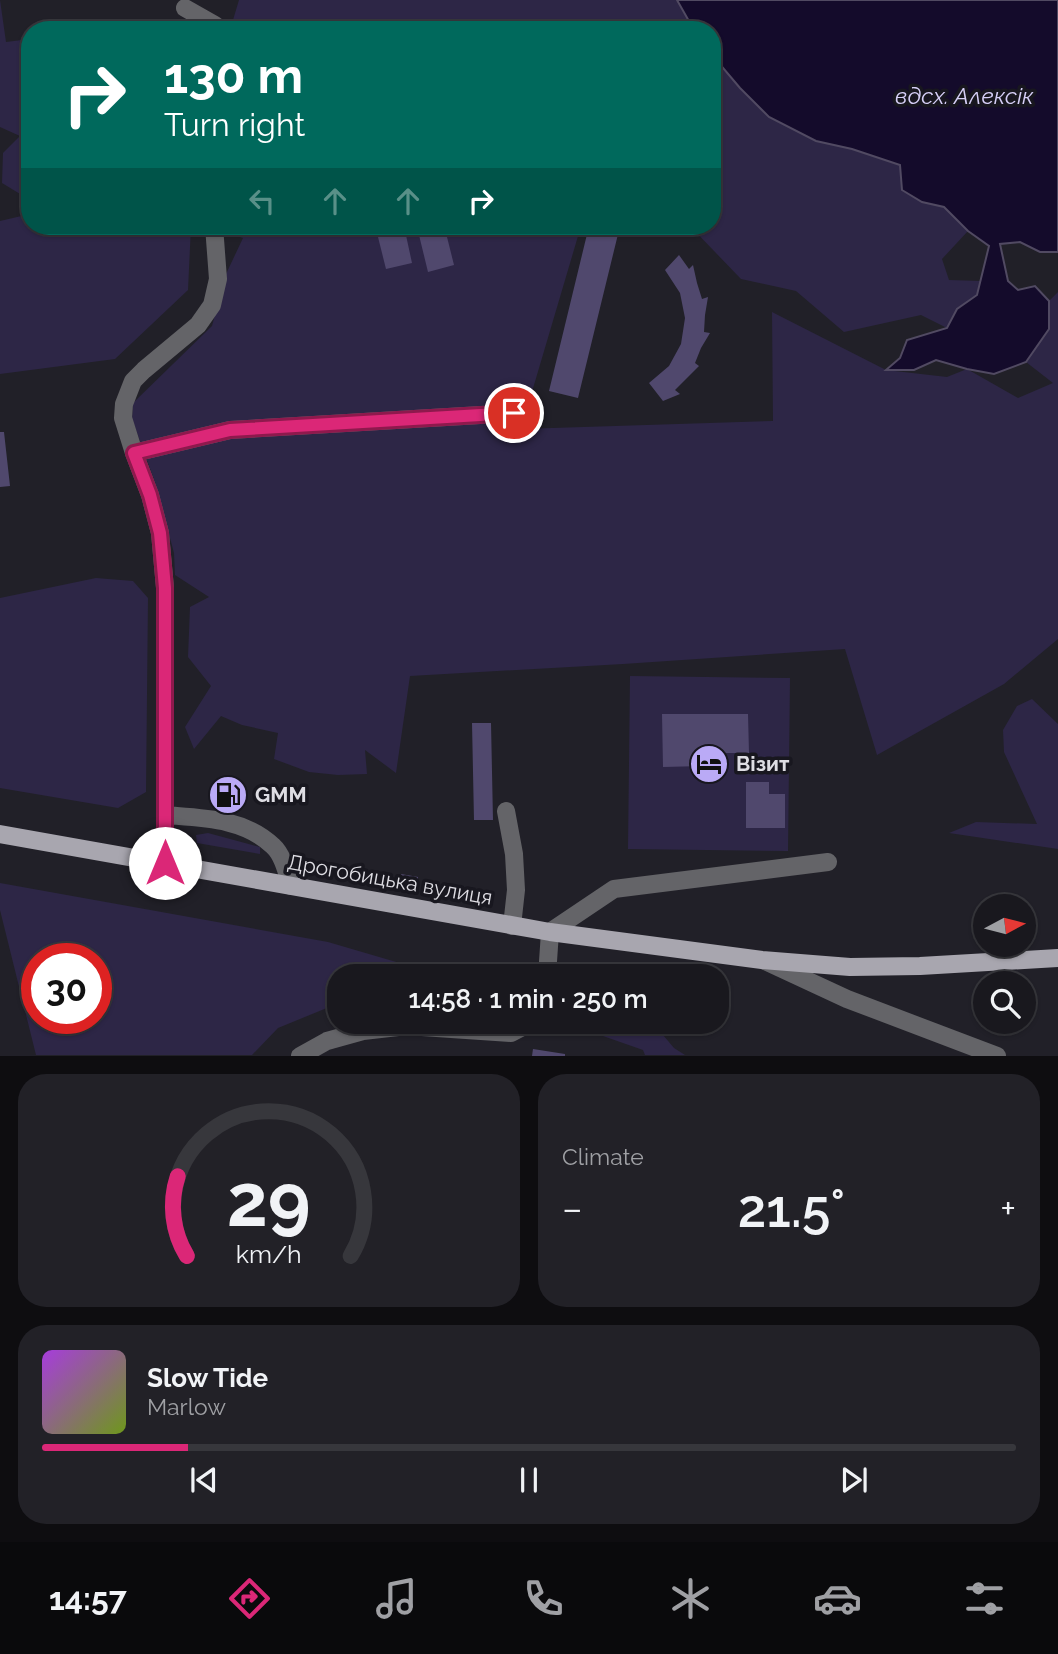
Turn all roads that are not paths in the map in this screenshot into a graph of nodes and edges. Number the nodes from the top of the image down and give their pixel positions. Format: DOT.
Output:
graph roads {
  1 [pos="186,8"];
  2 [pos="205,21"];
  3 [pos="215,235"];
  4 [pos="514,413"];
  5 [pos="134,453"];
  6 [pos="506,811"];
  7 [pos="165,815"];
  8 [pos="5,835"];
  9 [pos="828,862"];
  10 [pos="165,863"];
  11 [pos="291,886"];
  12 [pos="512,926"];
  13 [pos="550,932"];
  14 [pos="1058,958"];
  15 [pos="762,960"];
  16 [pos="548,964"];
  17 [pos="352,1034"];
  18 [pos="300,1055"];
  19 [pos="997,1055"];
  1 -- 2 [label="street"];
  3 -- 5 [label="street"];
  4 -- 5 [label="street"];
  5 -- 7 [label="street"];
  6 -- 12 [label="street"];
  7 -- 10 [label="street"];
  7 -- 11 [label="street"];
  8 -- 10 [label="main road, Дрогобицька вулиця"];
  9 -- 13 [label="street"];
  10 -- 11 [label="main road, Дрогобицька вулиця"];
  11 -- 12 [label="main road, Дрогобицька вулиця"];
  12 -- 13 [label="main road, Дрогобицька вулиця"];
  13 -- 15 [label="main road, Дрогобицька вулиця"];
  13 -- 16 [label="street"];
  14 -- 15 [label="main road, Дрогобицька вулиця"];
  15 -- 19 [label="street"];
  17 -- 18 [label="street"];
}
